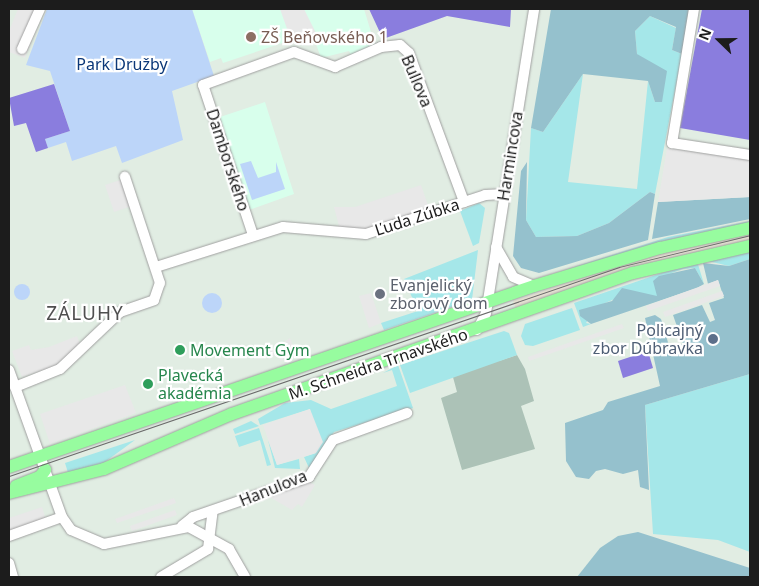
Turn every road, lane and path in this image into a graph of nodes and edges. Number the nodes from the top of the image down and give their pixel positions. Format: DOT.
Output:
graph roads {
  1 [pos="40,9"];
  2 [pos="534,9"];
  3 [pos="694,9"];
  4 [pos="22,49"];
  5 [pos="203,85"];
  6 [pos="750,156"];
  7 [pos="125,177"];
  8 [pos="504,194"];
  9 [pos="464,202"];
  10 [pos="750,228"];
  11 [pos="253,235"];
  12 [pos="750,246"];
  13 [pos="496,247"];
  14 [pos="156,267"];
  15 [pos="534,286"];
  16 [pos="486,303"];
  17 [pos="508,320"];
  18 [pos="476,331"];
  19 [pos="9,370"];
  20 [pos="15,386"];
  21 [pos="407,413"];
  22 [pos="40,457"];
  23 [pos="9,467"];
  24 [pos="45,470"];
  25 [pos="50,485"];
  26 [pos="9,489"];
  27 [pos="9,494"];
  28 [pos="213,511"];
  29 [pos="62,517"];
  30 [pos="182,526"];
  31 [pos="9,536"];
  32 [pos="210,537"];
  33 [pos="9,563"];
  34 [pos="13,577"];
  35 [pos="161,577"];
  36 [pos="245,577"];
  1 -- 4 [label="street"];
  2 -- 8 [label="street, Harmincova"];
  3 -- 6 [label="street"];
  5 -- 9 [label="street, Bullova"];
  5 -- 11 [label="street, Damborského"];
  7 -- 14 [label="street"];
  8 -- 9 [label="street, Ľuda Zúbka"];
  8 -- 13 [label="street, Harmincova"];
  9 -- 11 [label="street, Ľuda Zúbka"];
  10 -- 15 [label="main road, M. Schneidra Trnavského"];
  11 -- 14 [label="street, Ľuda Zúbka"];
  12 -- 17 [label="main road, M. Schneidra Trnavského"];
  13 -- 15 [label="street"];
  13 -- 16 [label="street, Harmincova"];
  14 -- 20 [label="street"];
  15 -- 16 [label="main road, M. Schneidra Trnavského"];
  16 -- 17 [label="street"];
  16 -- 18 [label="street, Harmincova"];
  16 -- 22 [label="main road, M. Schneidra Trnavského"];
  17 -- 18 [label="main road, M. Schneidra Trnavského"];
  18 -- 25 [label="main road, M. Schneidra Trnavského"];
  19 -- 20 [label="street, Hanulova"];
  20 -- 22 [label="street, Hanulova"];
  21 -- 28 [label="street, Hanulova"];
  22 -- 23 [label="main road, M. Schneidra Trnavského"];
  22 -- 24 [label="street, Hanulova"];
  24 -- 25 [label="street, Hanulova"];
  24 -- 26 [label="main road"];
  25 -- 27 [label="main road, M. Schneidra Trnavského"];
  25 -- 29 [label="street, Hanulova"];
  28 -- 30 [label="street, Hanulova"];
  28 -- 32 [label="street"];
  29 -- 30 [label="street, Hanulova"];
  29 -- 31 [label="street"];
  30 -- 32 [label="street"];
  32 -- 35 [label="street"];
  32 -- 36 [label="street"];
  33 -- 34 [label="street"];
}
